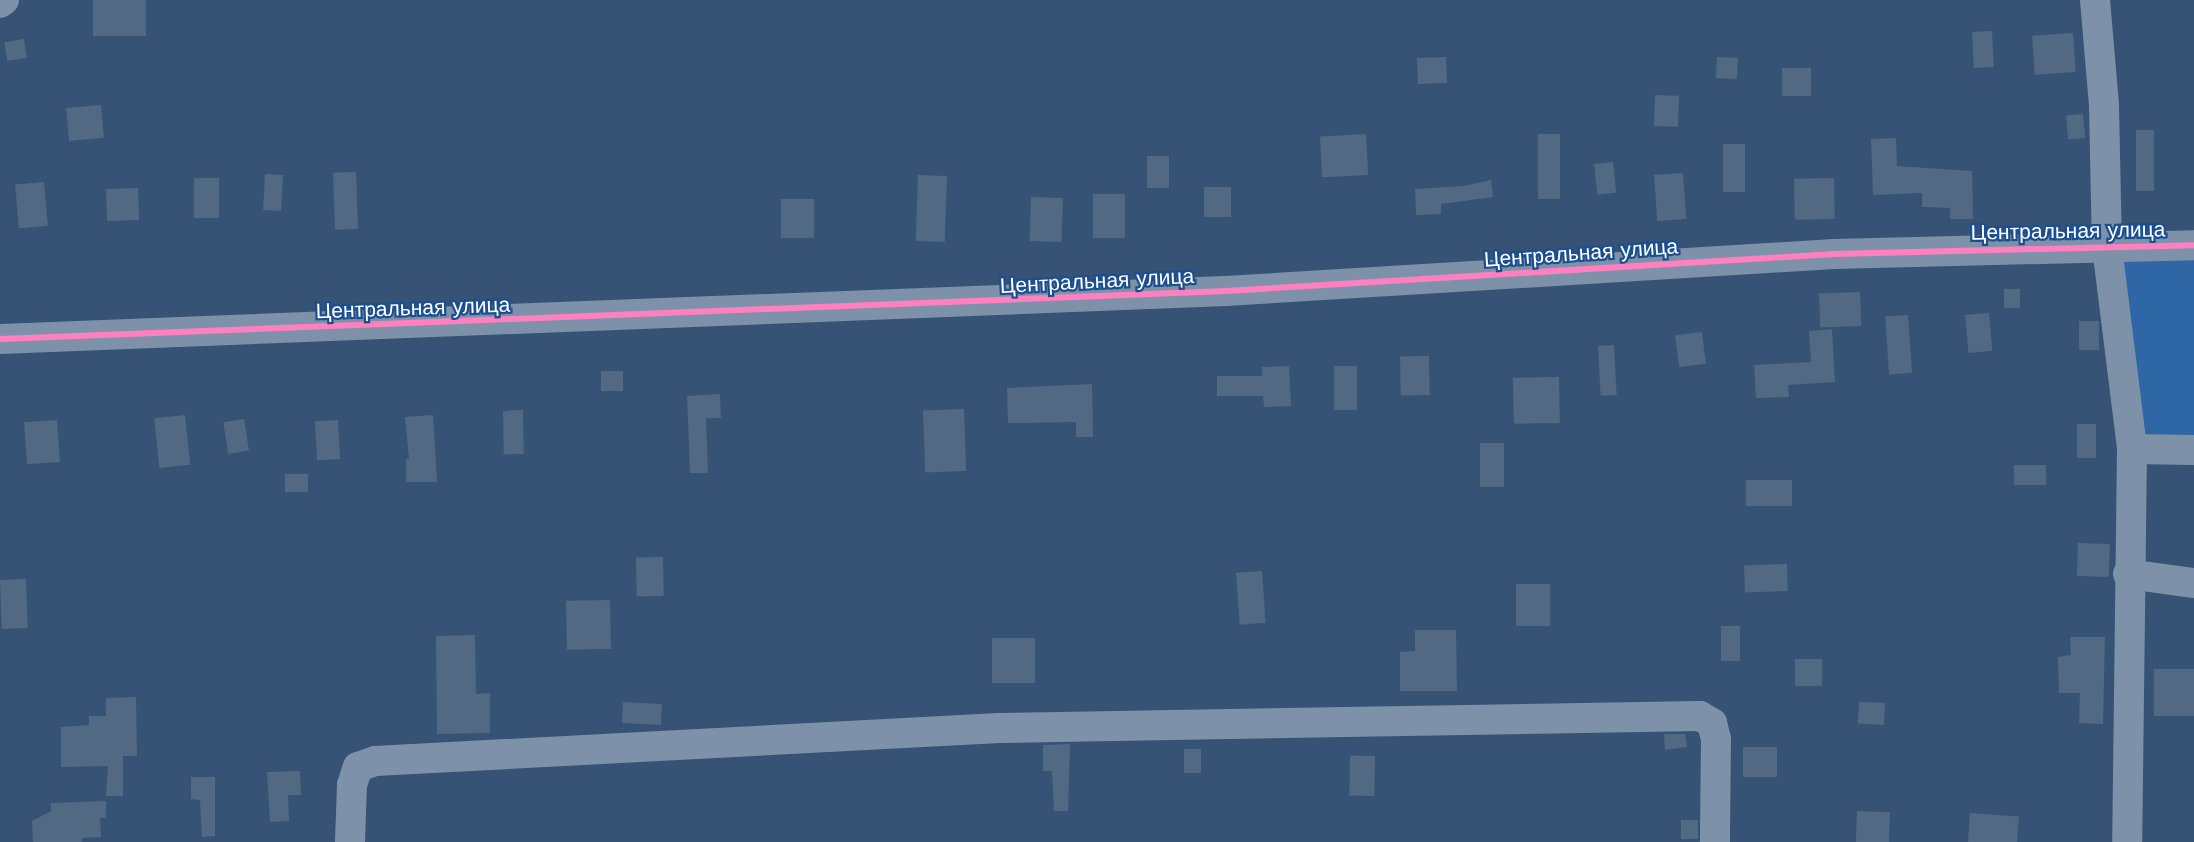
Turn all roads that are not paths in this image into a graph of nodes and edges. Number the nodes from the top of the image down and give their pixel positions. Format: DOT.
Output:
graph roads {
  1 [pos="4,0"];
  2 [pos="2095,0"];
  3 [pos="0,3"];
  4 [pos="2194,245"];
  5 [pos="2107,247"];
  6 [pos="0,339"];
  7 [pos="2132,449"];
  8 [pos="2194,450"];
  9 [pos="2128,574"];
  10 [pos="2194,583"];
  11 [pos="350,842"];
  12 [pos="1715,842"];
  13 [pos="2127,842"];
  1 -- 3 [label="street"];
  2 -- 5 [label="street"];
  4 -- 5 [label="street, Центральная улица"];
  5 -- 6 [label="street, Центральная улица"];
  5 -- 7 [label="street"];
  7 -- 8 [label="street"];
  7 -- 9 [label="street"];
  9 -- 10 [label="street"];
  9 -- 13 [label="street"];
  11 -- 12 [label="street"];
}
